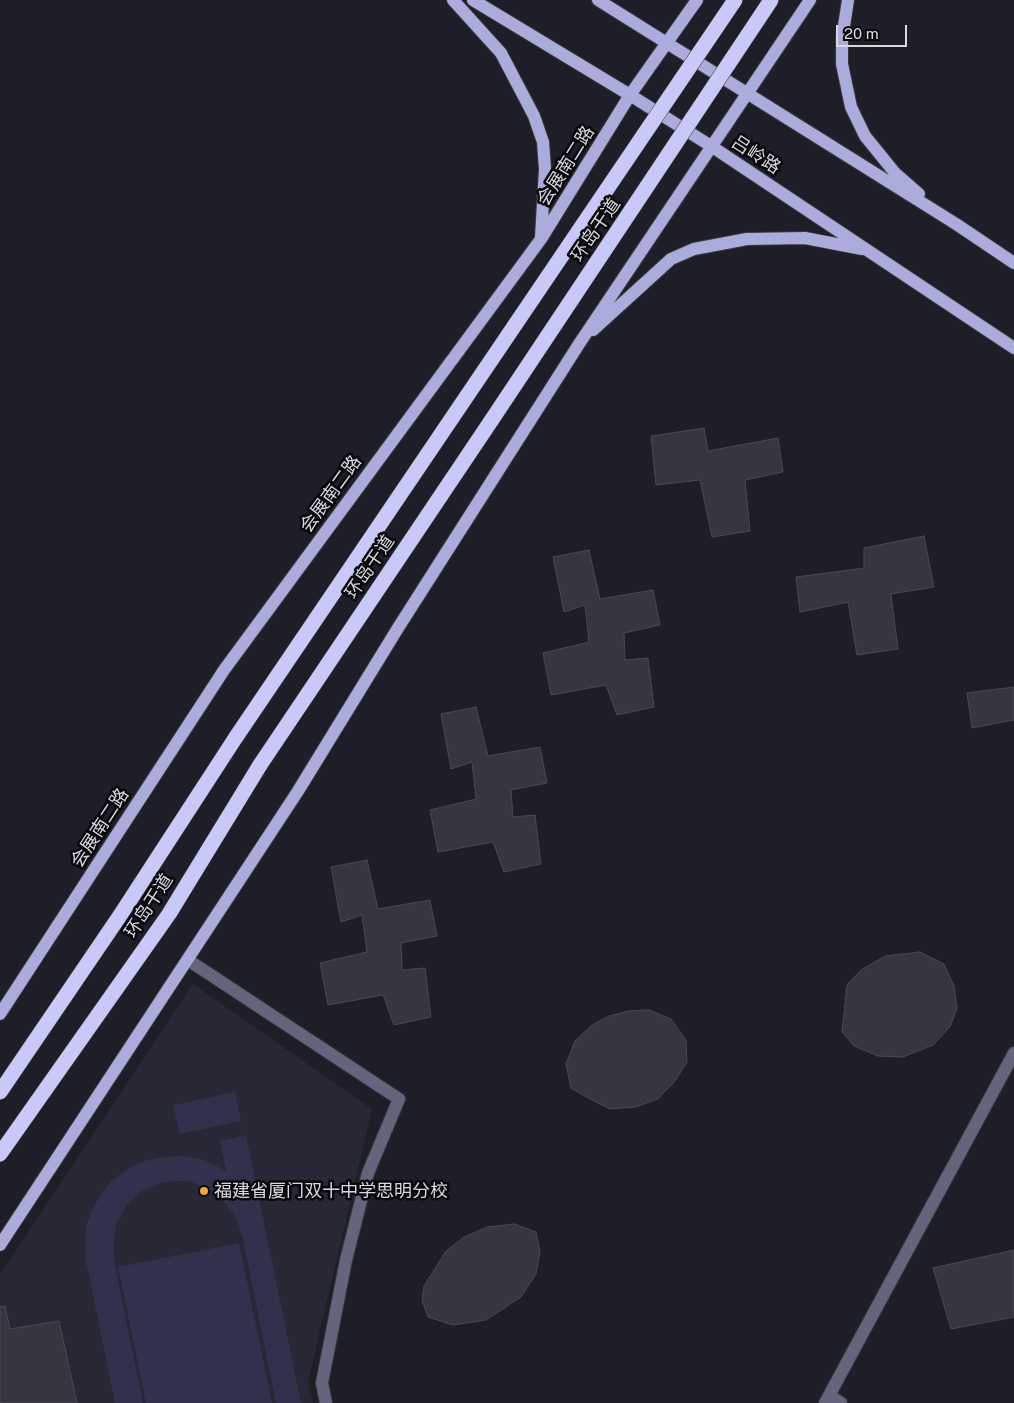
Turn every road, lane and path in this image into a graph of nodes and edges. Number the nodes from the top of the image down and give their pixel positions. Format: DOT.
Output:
graph roads {
  1 [pos="453,0"];
  2 [pos="473,0"];
  3 [pos="598,0"];
  4 [pos="697,0"];
  5 [pos="735,0"];
  6 [pos="772,0"];
  7 [pos="810,0"];
  8 [pos="848,0"];
  9 [pos="666,42"];
  10 [pos="747,93"];
  11 [pos="630,95"];
  12 [pos="711,146"];
  13 [pos="956,224"];
  14 [pos="540,239"];
  15 [pos="868,250"];
  16 [pos="1014,264"];
  17 [pos="578,344"];
  18 [pos="1014,348"];
  19 [pos="188,960"];
  20 [pos="0,1014"];
  21 [pos="1014,1053"];
  22 [pos="0,1092"];
  23 [pos="0,1154"];
  24 [pos="0,1245"];
  25 [pos="828,1399"];
  26 [pos="326,1403"];
  27 [pos="841,1403"];
  1 -- 14 [label="main road"];
  2 -- 11 [label="main road, 吕岭路"];
  3 -- 9 [label="main road"];
  4 -- 9 [label="main road, 会展南二路"];
  5 -- 22 [label="highway, 环岛干道, bridge"];
  6 -- 23 [label="highway, 环岛干道, bridge"];
  7 -- 10 [label="main road"];
  8 -- 13 [label="main road"];
  9 -- 10 [label="main road"];
  9 -- 11 [label="main road, 会展南二路"];
  10 -- 12 [label="main road"];
  10 -- 13 [label="main road"];
  11 -- 12 [label="main road, 吕岭路"];
  11 -- 14 [label="main road, 会展南二路"];
  12 -- 15 [label="main road, 吕岭路"];
  12 -- 17 [label="main road"];
  13 -- 16 [label="main road"];
  14 -- 20 [label="main road, 会展南二路"];
  15 -- 17 [label="main road"];
  15 -- 18 [label="main road, 吕岭路"];
  17 -- 19 [label="main road"];
  19 -- 24 [label="main road"];
  19 -- 26 [label="street"];
  21 -- 25 [label="street"];
  25 -- 27 [label="street"];
}
